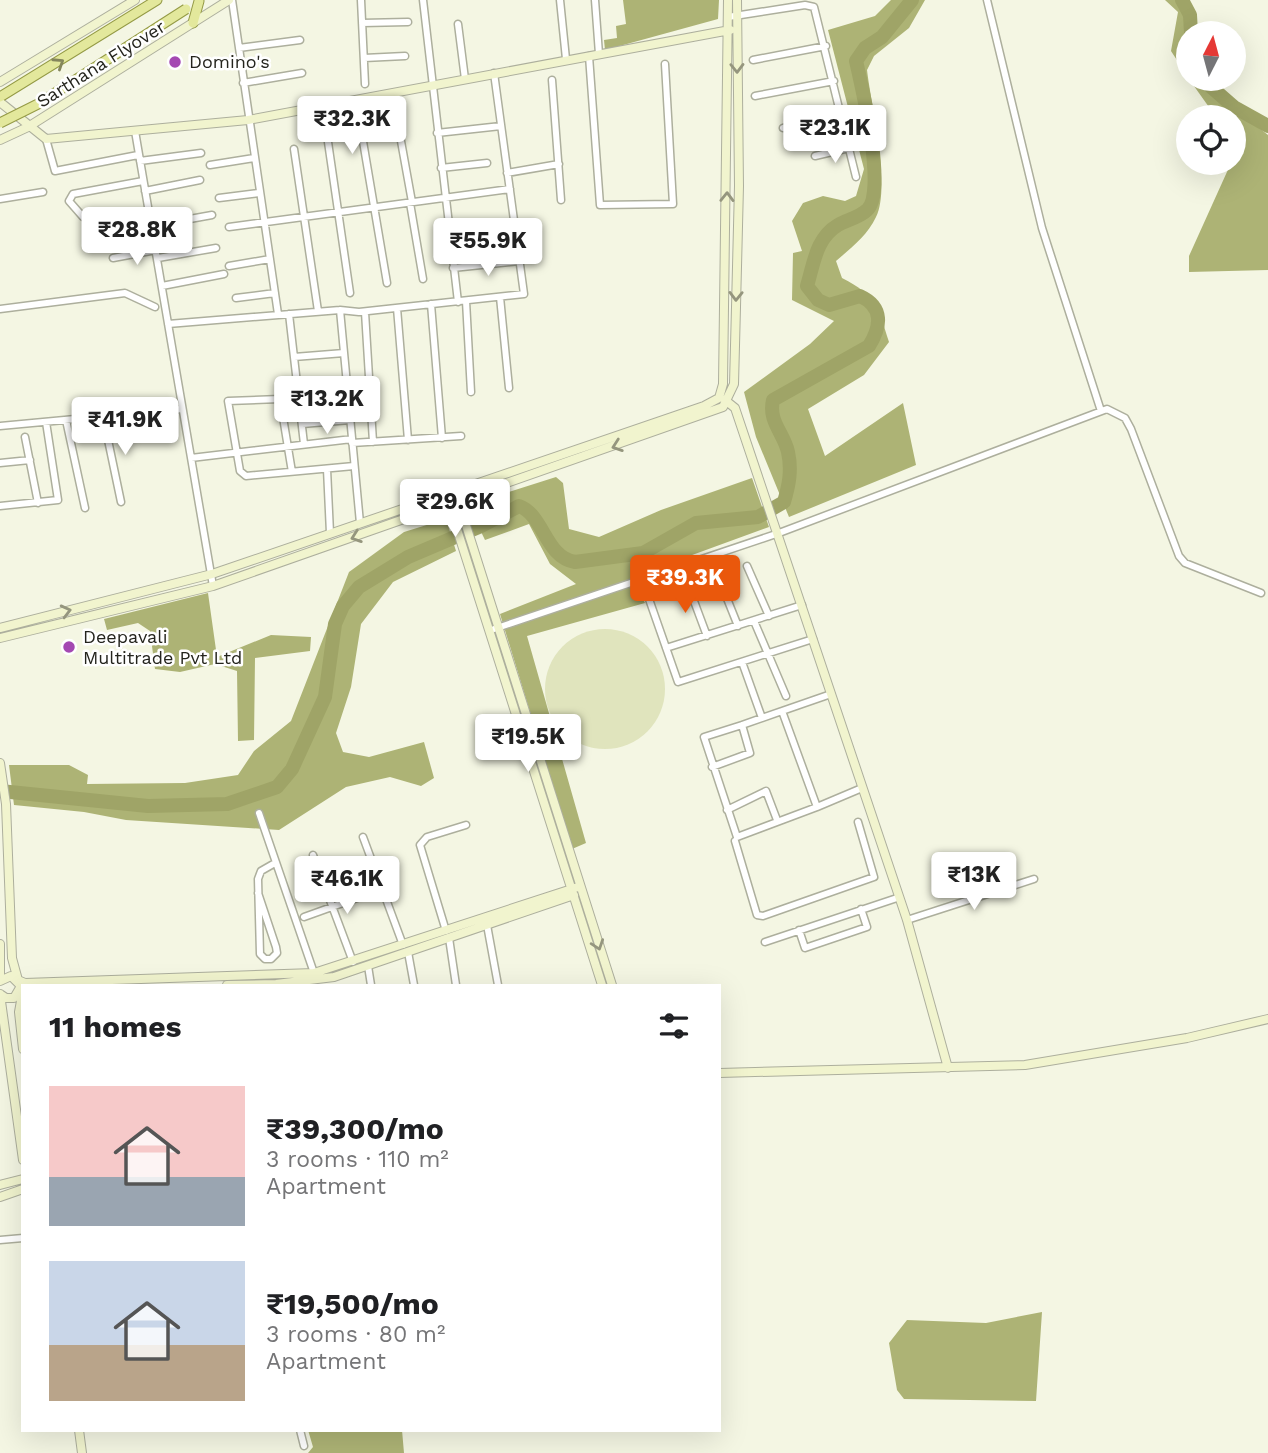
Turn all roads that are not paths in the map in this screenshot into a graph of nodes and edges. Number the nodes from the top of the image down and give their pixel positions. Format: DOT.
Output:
graph roads {
  1 [pos="135,0"];
  2 [pos="157,0"];
  3 [pos="200,0"];
  4 [pos="230,0"];
  5 [pos="361,0"];
  6 [pos="423,0"];
  7 [pos="561,0"];
  8 [pos="595,0"];
  9 [pos="728,0"];
  10 [pos="737,0"];
  11 [pos="987,0"];
  12 [pos="733,16"];
  13 [pos="408,22"];
  14 [pos="193,23"];
  15 [pos="362,23"];
  16 [pos="458,24"];
  17 [pos="732,30"];
  18 [pos="300,40"];
  19 [pos="826,46"];
  20 [pos="239,48"];
  21 [pos="599,54"];
  22 [pos="405,56"];
  23 [pos="589,56"];
  24 [pos="364,58"];
  25 [pos="566,59"];
  26 [pos="753,60"];
  27 [pos="665,64"];
  28 [pos="302,73"];
  29 [pos="494,74"];
  30 [pos="465,79"];
  31 [pos="552,80"];
  32 [pos="834,81"];
  33 [pos="0,82"];
  34 [pos="243,83"];
  35 [pos="365,84"];
  36 [pos="431,87"];
  37 [pos="755,96"];
  38 [pos="0,99"];
  39 [pos="356,100"];
  40 [pos="842,116"];
  41 [pos="397,119"];
  42 [pos="248,120"];
  43 [pos="0,122"];
  44 [pos="501,126"];
  45 [pos="27,127"];
  46 [pos="783,128"];
  47 [pos="135,131"];
  48 [pos="437,133"];
  49 [pos="46,139"];
  50 [pos="0,140"];
  51 [pos="328,142"];
  52 [pos="849,148"];
  53 [pos="294,149"];
  54 [pos="201,153"];
  55 [pos="815,156"];
  56 [pos="139,158"];
  57 [pos="254,158"];
  58 [pos="487,163"];
  59 [pos="559,164"];
  60 [pos="210,165"];
  61 [pos="441,169"];
  62 [pos="507,173"];
  63 [pos="856,177"];
  64 [pos="200,180"];
  65 [pos="143,181"];
  66 [pos="510,189"];
  67 [pos="43,191"];
  68 [pos="145,191"];
  69 [pos="259,193"];
  70 [pos="219,198"];
  71 [pos="445,198"];
  72 [pos="0,199"];
  73 [pos="561,201"];
  74 [pos="411,202"];
  75 [pos="375,207"];
  76 [pos="338,212"];
  77 [pos="212,215"];
  78 [pos="304,216"];
  79 [pos="83,217"];
  80 [pos="149,217"];
  81 [pos="264,222"];
  82 [pos="99,226"];
  83 [pos="151,226"];
  84 [pos="229,227"];
  85 [pos="515,227"];
  86 [pos="449,235"];
  87 [pos="216,248"];
  88 [pos="156,250"];
  89 [pos="113,258"];
  90 [pos="158,258"];
  91 [pos="270,259"];
  92 [pos="520,261"];
  93 [pos="229,266"];
  94 [pos="453,268"];
  95 [pos="223,274"];
  96 [pos="422,279"];
  97 [pos="387,283"];
  98 [pos="162,286"];
  99 [pos="275,293"];
  100 [pos="350,293"];
  101 [pos="500,297"];
  102 [pos="236,298"];
  103 [pos="462,301"];
  104 [pos="431,304"];
  105 [pos="155,307"];
  106 [pos="397,308"];
  107 [pos="0,309"];
  108 [pos="340,310"];
  109 [pos="318,311"];
  110 [pos="365,312"];
  111 [pos="278,314"];
  112 [pos="289,314"];
  113 [pos="168,324"];
  114 [pos="344,353"];
  115 [pos="294,357"];
  116 [pos="347,387"];
  117 [pos="509,388"];
  118 [pos="298,391"];
  119 [pos="471,392"];
  120 [pos="719,398"];
  121 [pos="728,401"];
  122 [pos="182,409"];
  123 [pos="1101,411"];
  124 [pos="103,416"];
  125 [pos="66,420"];
  126 [pos="350,420"];
  127 [pos="46,422"];
  128 [pos="302,424"];
  129 [pos="0,426"];
  130 [pos="461,436"];
  131 [pos="25,437"];
  132 [pos="442,438"];
  133 [pos="408,440"];
  134 [pos="352,441"];
  135 [pos="373,442"];
  136 [pos="304,444"];
  137 [pos="288,446"];
  138 [pos="236,451"];
  139 [pos="191,458"];
  140 [pos="30,460"];
  141 [pos="0,463"];
  142 [pos="354,466"];
  143 [pos="327,468"];
  144 [pos="292,472"];
  145 [pos="455,491"];
  146 [pos="445,494"];
  147 [pos="121,502"];
  148 [pos="38,503"];
  149 [pos="454,503"];
  150 [pos="0,506"];
  151 [pos="85,508"];
  152 [pos="360,523"];
  153 [pos="777,528"];
  154 [pos="330,533"];
  155 [pos="747,566"];
  156 [pos="212,574"];
  157 [pos="718,576"];
  158 [pos="642,579"];
  159 [pos="688,585"];
  160 [pos="213,586"];
  161 [pos="1261,593"];
  162 [pos="802,605"];
  163 [pos="769,616"];
  164 [pos="754,621"];
  165 [pos="738,626"];
  166 [pos="0,628"];
  167 [pos="494,630"];
  168 [pos="707,636"];
  169 [pos="0,638"];
  170 [pos="813,639"];
  171 [pos="666,648"];
  172 [pos="769,654"];
  173 [pos="742,662"];
  174 [pos="831,694"];
  175 [pos="786,696"];
  176 [pos="782,711"];
  177 [pos="762,718"];
  178 [pos="742,724"];
  179 [pos="0,763"];
  180 [pos="712,767"];
  181 [pos="862,788"];
  182 [pos="817,807"];
  183 [pos="727,810"];
  184 [pos="259,813"];
  185 [pos="777,820"];
  186 [pos="858,822"];
  187 [pos="466,825"];
  188 [pos="877,836"];
  189 [pos="363,837"];
  190 [pos="863,839"];
  191 [pos="735,841"];
  192 [pos="313,855"];
  193 [pos="275,863"];
  194 [pos="1034,879"];
  195 [pos="382,889"];
  196 [pos="258,892"];
  197 [pos="575,892"];
  198 [pos="897,898"];
  199 [pos="333,906"];
  200 [pos="861,909"];
  201 [pos="304,917"];
  202 [pos="906,920"];
  203 [pos="488,925"];
  204 [pos="799,930"];
  205 [pos="448,934"];
  206 [pos="765,942"];
  207 [pos="0,944"];
  208 [pos="405,949"];
  209 [pos="353,962"];
  210 [pos="368,966"];
  211 [pos="320,975"];
  212 [pos="0,979"];
  213 [pos="18,980"];
  214 [pos="187,981"];
  215 [pos="277,982"];
  216 [pos="244,984"];
  217 [pos="371,984"];
  218 [pos="414,984"];
  219 [pos="456,984"];
  220 [pos="498,984"];
  221 [pos="602,984"];
  222 [pos="612,984"];
  223 [pos="21,988"];
  224 [pos="21,991"];
  225 [pos="0,994"];
  226 [pos="21,997"];
  227 [pos="1268,1019"];
  228 [pos="21,1030"];
  229 [pos="948,1068"];
  230 [pos="721,1073"];
  231 [pos="21,1146"];
  232 [pos="21,1180"];
  233 [pos="0,1185"];
  234 [pos="21,1190"];
  235 [pos="0,1197"];
  236 [pos="21,1237"];
  237 [pos="0,1240"];
  238 [pos="79,1432"];
  239 [pos="300,1432"];
  240 [pos="304,1446"];
  241 [pos="82,1453"];
  1 -- 33 [label="street"];
  38 -- 2 [label="main road, Sarthana Flyover, one-way"];
  3 -- 14 [label="main road"];
  3 -- 43 [label="main road, Sarthana Flyover, bridge"];
  4 -- 14 [label="street"];
  4 -- 20 [label="street"];
  5 -- 15 [label="street"];
  6 -- 36 [label="street"];
  7 -- 25 [label="street"];
  8 -- 21 [label="street"];
  9 -- 12 [label="street"];
  10 -- 12 [label="street"];
  11 -- 123 [label="street"];
  12 -- 17 [label="street"];
  12 -- 19 [label="street"];
  13 -- 15 [label="street"];
  14 -- 45 [label="street"];
  15 -- 24 [label="street"];
  16 -- 30 [label="street"];
  17 -- 21 [label="street"];
  120 -- 17 [label="street, one-way"];
  17 -- 121 [label="street, one-way"];
  18 -- 20 [label="street"];
  19 -- 26 [label="street"];
  19 -- 32 [label="street"];
  20 -- 34 [label="street"];
  21 -- 23 [label="street"];
  22 -- 24 [label="street"];
  23 -- 25 [label="street"];
  23 -- 27 [label="street"];
  24 -- 35 [label="street"];
  25 -- 29 [label="street"];
  28 -- 34 [label="street"];
  29 -- 30 [label="street"];
  29 -- 44 [label="street"];
  30 -- 36 [label="street"];
  31 -- 59 [label="street"];
  32 -- 37 [label="street"];
  32 -- 40 [label="street"];
  34 -- 42 [label="street"];
  36 -- 39 [label="street"];
  36 -- 48 [label="street"];
  38 -- 45 [label="street"];
  39 -- 42 [label="street"];
  39 -- 75 [label="street"];
  40 -- 46 [label="street"];
  40 -- 52 [label="street"];
  41 -- 74 [label="street"];
  42 -- 47 [label="street"];
  42 -- 57 [label="street"];
  44 -- 48 [label="street"];
  44 -- 62 [label="street"];
  45 -- 49 [label="street"];
  45 -- 50 [label="street"];
  47 -- 49 [label="street"];
  47 -- 56 [label="street"];
  48 -- 61 [label="street"];
  49 -- 56 [label="street"];
  51 -- 76 [label="street"];
  52 -- 55 [label="street"];
  52 -- 63 [label="street"];
  53 -- 78 [label="street"];
  54 -- 56 [label="street"];
  56 -- 65 [label="street"];
  57 -- 60 [label="street"];
  57 -- 69 [label="street"];
  58 -- 61 [label="street"];
  59 -- 62 [label="street"];
  59 -- 73 [label="street"];
  61 -- 71 [label="street"];
  62 -- 66 [label="street"];
  64 -- 68 [label="street"];
  65 -- 68 [label="street"];
  65 -- 79 [label="street"];
  66 -- 71 [label="street"];
  66 -- 85 [label="street"];
  67 -- 72 [label="street"];
  68 -- 80 [label="street"];
  69 -- 70 [label="street"];
  69 -- 81 [label="street"];
  71 -- 74 [label="street"];
  71 -- 86 [label="street"];
  74 -- 75 [label="street"];
  74 -- 96 [label="street"];
  75 -- 76 [label="street"];
  75 -- 97 [label="street"];
  76 -- 78 [label="street"];
  76 -- 100 [label="street"];
  77 -- 83 [label="street"];
  78 -- 81 [label="street"];
  78 -- 109 [label="street"];
  80 -- 82 [label="street"];
  80 -- 83 [label="street"];
  81 -- 84 [label="street"];
  81 -- 91 [label="street"];
  83 -- 88 [label="street"];
  85 -- 86 [label="street"];
  85 -- 92 [label="street"];
  86 -- 94 [label="street"];
  87 -- 90 [label="street"];
  88 -- 89 [label="street"];
  88 -- 90 [label="street"];
  90 -- 98 [label="street"];
  91 -- 93 [label="street"];
  91 -- 99 [label="street"];
  92 -- 94 [label="street"];
  92 -- 101 [label="street"];
  94 -- 103 [label="street"];
  95 -- 98 [label="street"];
  98 -- 113 [label="street"];
  99 -- 102 [label="street"];
  99 -- 111 [label="street"];
  101 -- 103 [label="street"];
  101 -- 117 [label="street"];
  103 -- 104 [label="street"];
  103 -- 119 [label="street"];
  104 -- 106 [label="street"];
  104 -- 132 [label="street"];
  105 -- 107 [label="street"];
  106 -- 110 [label="street"];
  106 -- 133 [label="street"];
  108 -- 109 [label="street"];
  108 -- 110 [label="street"];
  108 -- 114 [label="street"];
  109 -- 112 [label="street"];
  110 -- 135 [label="street"];
  111 -- 112 [label="street"];
  111 -- 113 [label="street"];
  112 -- 115 [label="street"];
  113 -- 122 [label="street"];
  114 -- 115 [label="street"];
  114 -- 116 [label="street"];
  115 -- 118 [label="street"];
  116 -- 118 [label="street"];
  116 -- 126 [label="street"];
  118 -- 128 [label="street"];
  120 -- 121 [label="street"];
  120 -- 145 [label="street"];
  121 -- 149 [label="street, one-way"];
  121 -- 153 [label="street"];
  122 -- 124 [label="street"];
  122 -- 139 [label="street"];
  123 -- 153 [label="street"];
  123 -- 161 [label="street"];
  124 -- 125 [label="street"];
  124 -- 147 [label="street"];
  125 -- 127 [label="street"];
  125 -- 151 [label="street"];
  126 -- 128 [label="street"];
  126 -- 134 [label="street"];
  127 -- 129 [label="street"];
  127 -- 148 [label="street"];
  128 -- 136 [label="street"];
  130 -- 132 [label="street"];
  131 -- 140 [label="street"];
  132 -- 133 [label="street"];
  133 -- 135 [label="street"];
  134 -- 135 [label="street"];
  134 -- 136 [label="street"];
  134 -- 142 [label="street"];
  136 -- 137 [label="street"];
  137 -- 138 [label="street"];
  137 -- 138 [label="street"];
  137 -- 144 [label="street"];
  138 -- 139 [label="street"];
  138 -- 144 [label="street"];
  139 -- 156 [label="street"];
  140 -- 141 [label="street"];
  140 -- 148 [label="street"];
  142 -- 143 [label="street"];
  142 -- 152 [label="street"];
  143 -- 144 [label="street"];
  143 -- 154 [label="street"];
  145 -- 146 [label="street"];
  145 -- 149 [label="street"];
  146 -- 149 [label="street"];
  146 -- 152 [label="street"];
  148 -- 150 [label="street"];
  149 -- 160 [label="street, one-way"];
  149 -- 167 [label="street"];
  152 -- 154 [label="street"];
  153 -- 158 [label="street"];
  153 -- 162 [label="street"];
  154 -- 156 [label="street"];
  155 -- 163 [label="street"];
  156 -- 160 [label="street"];
  166 -- 156 [label="street, one-way"];
  157 -- 165 [label="street"];
  158 -- 167 [label="street"];
  158 -- 171 [label="street"];
  159 -- 168 [label="street"];
  160 -- 169 [label="street"];
  162 -- 163 [label="street"];
  162 -- 170 [label="street"];
  163 -- 164 [label="street"];
  164 -- 165 [label="street"];
  164 -- 172 [label="street"];
  165 -- 168 [label="street"];
  167 -- 197 [label="street"];
  168 -- 171 [label="street"];
  170 -- 172 [label="street"];
  170 -- 174 [label="street"];
  171 -- 173 [label="street"];
  172 -- 173 [label="street"];
  172 -- 175 [label="street"];
  173 -- 177 [label="street"];
  174 -- 176 [label="street"];
  174 -- 181 [label="street"];
  176 -- 177 [label="street"];
  176 -- 182 [label="street"];
  177 -- 178 [label="street"];
  178 -- 180 [label="street"];
  178 -- 180 [label="street"];
  179 -- 213 [label="street"];
  180 -- 183 [label="street"];
  181 -- 182 [label="street"];
  181 -- 188 [label="street"];
  182 -- 185 [label="street"];
  183 -- 185 [label="street"];
  183 -- 185 [label="street"];
  184 -- 193 [label="street"];
  186 -- 190 [label="street"];
  187 -- 205 [label="street"];
  188 -- 190 [label="street"];
  188 -- 198 [label="street"];
  189 -- 195 [label="street"];
  190 -- 191 [label="street"];
  192 -- 199 [label="street"];
  193 -- 196 [label="street"];
  193 -- 211 [label="street"];
  194 -- 202 [label="street"];
  195 -- 199 [label="street"];
  195 -- 208 [label="street"];
  196 -- 196 [label="street"];
  197 -- 203 [label="street"];
  197 -- 205 [label="street"];
  197 -- 221 [label="street"];
  197 -- 222 [label="street, one-way"];
  198 -- 200 [label="street"];
  198 -- 202 [label="street"];
  199 -- 201 [label="street"];
  199 -- 209 [label="street"];
  200 -- 204 [label="street"];
  200 -- 204 [label="street"];
  202 -- 229 [label="street"];
  203 -- 205 [label="street"];
  203 -- 220 [label="street"];
  204 -- 206 [label="street"];
  205 -- 208 [label="street"];
  205 -- 219 [label="street"];
  207 -- 212 [label="street"];
  208 -- 209 [label="street"];
  208 -- 210 [label="street"];
  208 -- 218 [label="street"];
  209 -- 211 [label="street"];
  210 -- 211 [label="street"];
  210 -- 217 [label="street"];
  211 -- 215 [label="street"];
  212 -- 213 [label="street"];
  213 -- 214 [label="street"];
  213 -- 223 [label="street"];
  214 -- 215 [label="street"];
  215 -- 216 [label="street"];
  224 -- 225 [label="street"];
  225 -- 231 [label="street"];
  226 -- 228 [label="street"];
  227 -- 229 [label="street"];
  229 -- 230 [label="street"];
  232 -- 233 [label="street"];
  234 -- 235 [label="street"];
  236 -- 237 [label="street"];
  238 -- 241 [label="street"];
  239 -- 240 [label="street"];
}
